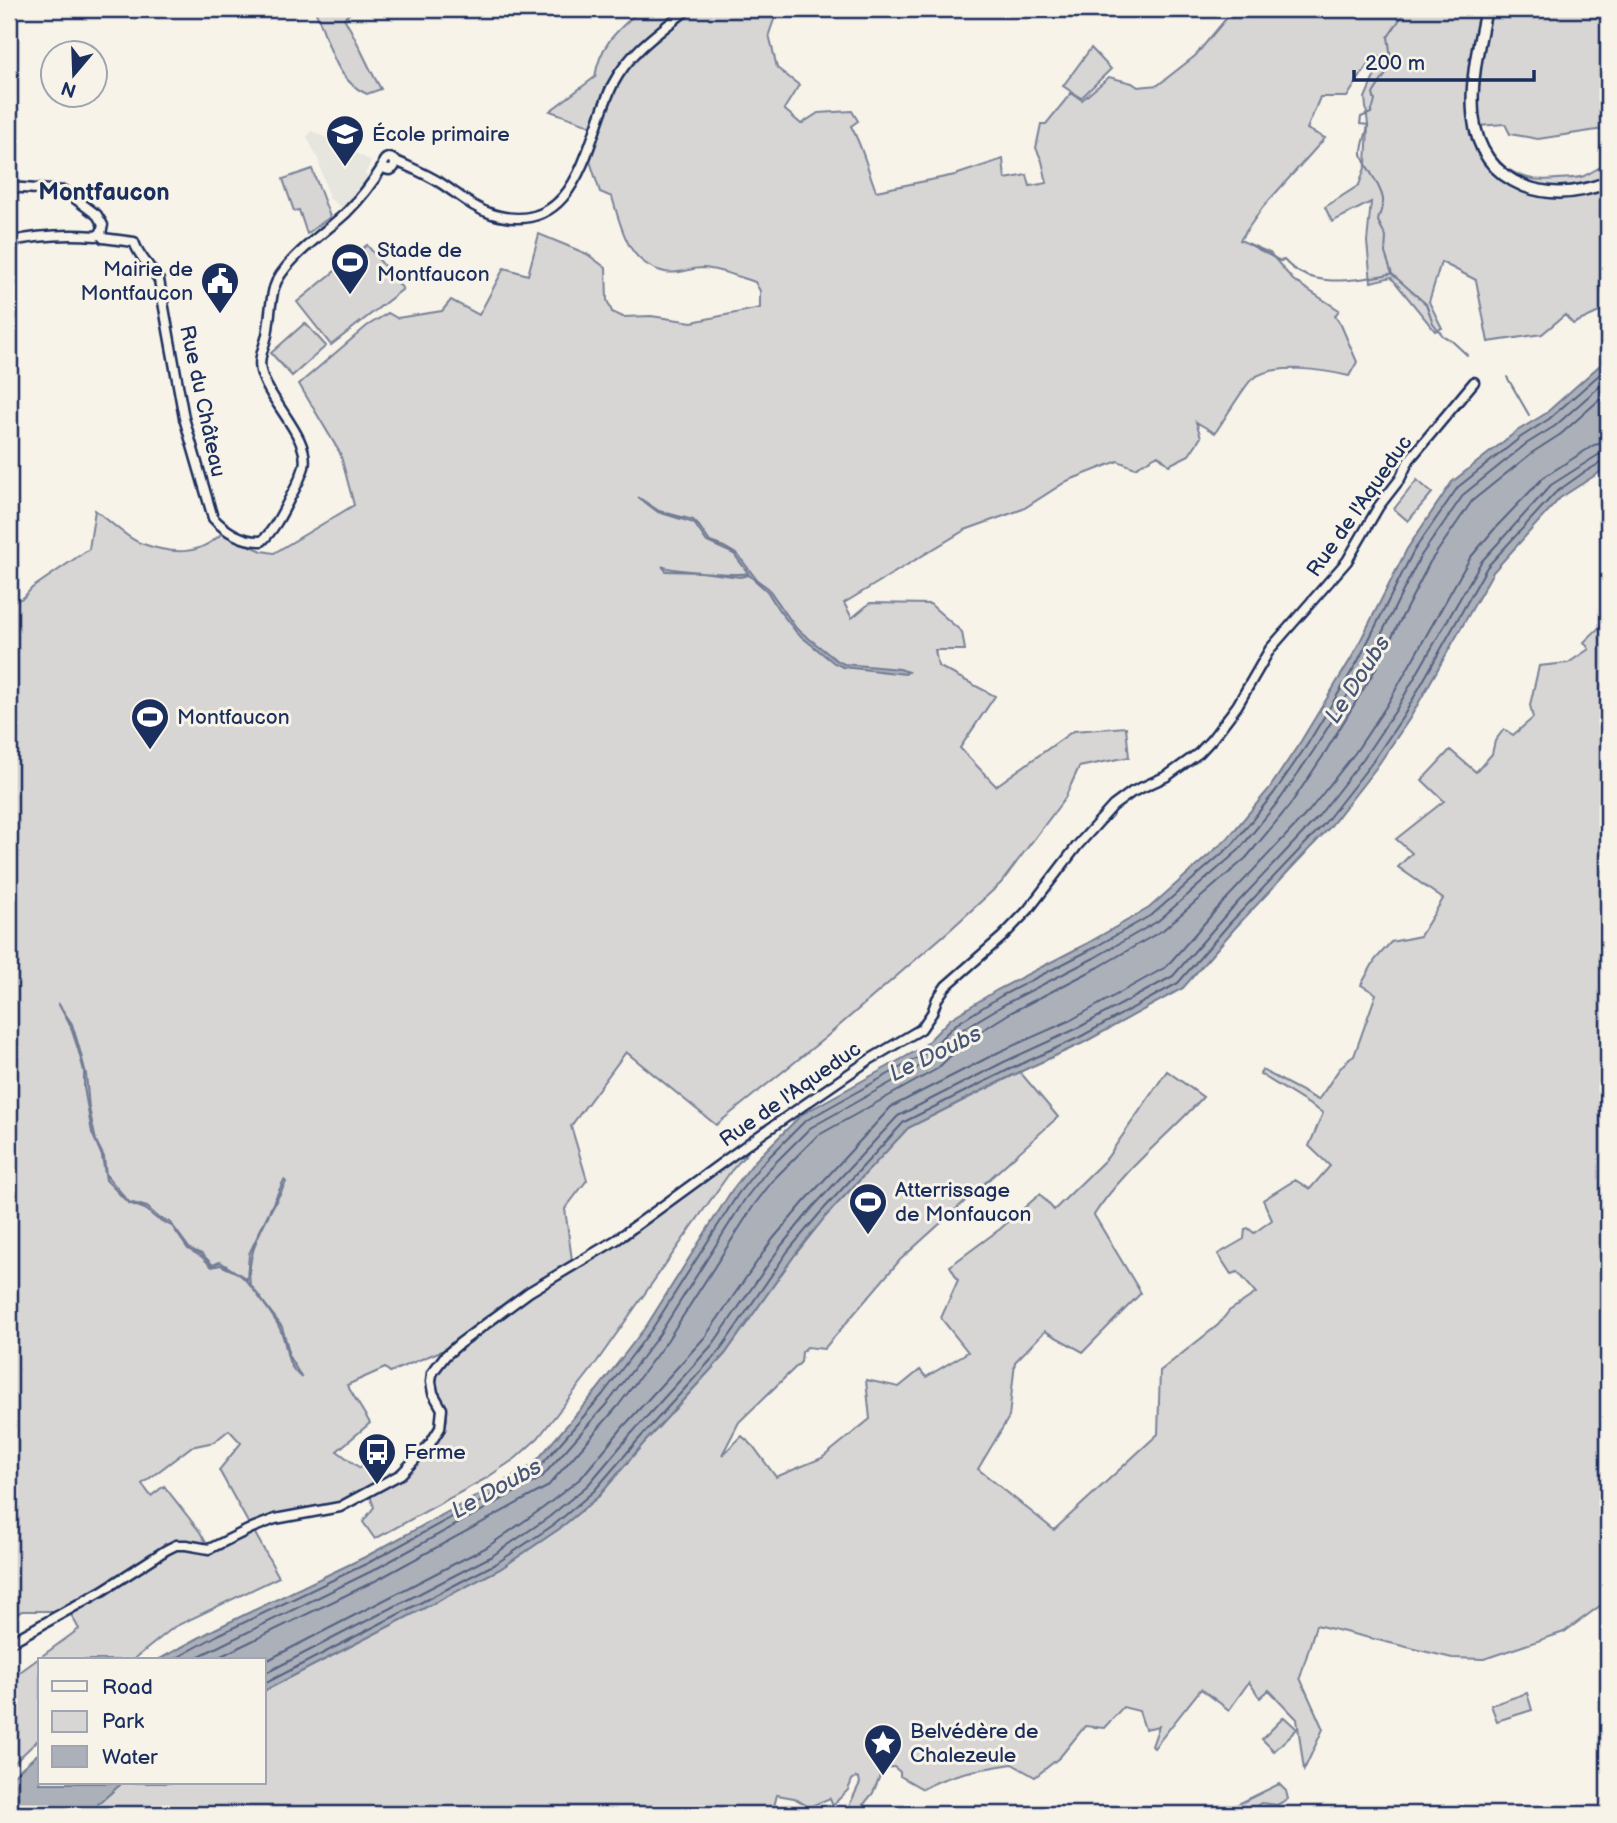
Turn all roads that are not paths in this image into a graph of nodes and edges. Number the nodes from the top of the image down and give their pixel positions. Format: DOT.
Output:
graph roads {
  1 [pos="688,9"];
  2 [pos="1486,9"];
  3 [pos="1608,182"];
  4 [pos="9,187"];
  5 [pos="102,236"];
  6 [pos="9,242"];
  7 [pos="1474,382"];
  8 [pos="9,1643"];
  1 -- 5 [label="street, Rue du Château"];
  2 -- 3 [label="main road"];
  4 -- 5 [label="street"];
  5 -- 6 [label="street"];
  7 -- 8 [label="street, Rue de l'Aqueduc"];
}
